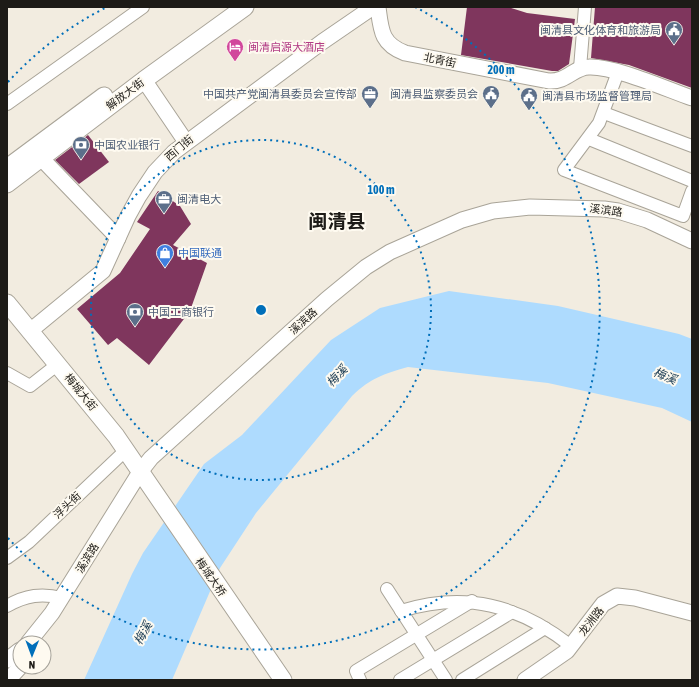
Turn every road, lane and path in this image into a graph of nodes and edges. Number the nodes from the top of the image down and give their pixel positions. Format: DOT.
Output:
graph roads {
  1 [pos="143,7"];
  2 [pos="225,7"];
  3 [pos="245,7"];
  4 [pos="373,7"];
  5 [pos="378,7"];
  6 [pos="585,7"];
  7 [pos="580,68"];
  8 [pos="618,72"];
  9 [pos="144,80"];
  10 [pos="692,98"];
  11 [pos="7,104"];
  12 [pos="604,113"];
  13 [pos="589,139"];
  14 [pos="186,142"];
  15 [pos="692,146"];
  16 [pos="42,159"];
  17 [pos="7,168"];
  18 [pos="692,181"];
  19 [pos="7,184"];
  20 [pos="692,191"];
  21 [pos="118,238"];
  22 [pos="692,241"];
  23 [pos="7,303"];
  24 [pos="30,331"];
  25 [pos="58,364"];
  26 [pos="7,372"];
  27 [pos="126,450"];
  28 [pos="140,472"];
  29 [pos="149,486"];
  30 [pos="7,558"];
  31 [pos="387,589"];
  32 [pos="62,598"];
  33 [pos="472,601"];
  34 [pos="7,606"];
  35 [pos="401,611"];
  36 [pos="512,612"];
  37 [pos="52,613"];
  38 [pos="692,613"];
  39 [pos="546,628"];
  40 [pos="416,634"];
  41 [pos="34,635"];
  42 [pos="41,635"];
  43 [pos="571,646"];
  44 [pos="433,660"];
  45 [pos="278,674"];
  46 [pos="360,680"];
  47 [pos="400,680"];
  48 [pos="446,680"];
  49 [pos="462,680"];
  50 [pos="525,680"];
  1 -- 11 [label="street"];
  2 -- 17 [label="main road, 解放大街"];
  3 -- 9 [label="main road, 解放大街"];
  4 -- 14 [label="street, 西门街"];
  5 -- 7 [label="street, 北青街"];
  6 -- 7 [label="street"];
  7 -- 8 [label="street"];
  8 -- 10 [label="street"];
  8 -- 12 [label="street"];
  9 -- 14 [label="street"];
  9 -- 16 [label="main road, 解放大街"];
  12 -- 13 [label="street"];
  12 -- 15 [label="street"];
  13 -- 18 [label="street"];
  13 -- 20 [label="street"];
  14 -- 21 [label="street, 西门街"];
  16 -- 19 [label="main road, 解放大街"];
  16 -- 21 [label="street"];
  21 -- 24 [label="street, 西门街"];
  22 -- 28 [label="street, 溪滨路"];
  23 -- 24 [label="main road, 梅城大街"];
  24 -- 25 [label="main road, 梅城大街"];
  25 -- 26 [label="street"];
  25 -- 27 [label="main road, 梅城大街"];
  27 -- 28 [label="main road, 梅城大街"];
  27 -- 30 [label="street, 浮头街"];
  28 -- 29 [label="main road, 梅城大街"];
  28 -- 32 [label="street, 溪滨路"];
  29 -- 45 [label="main road, 梅城大桥"];
  31 -- 35 [label="street"];
  32 -- 34 [label="street"];
  32 -- 37 [label="street, 溪滨路"];
  33 -- 35 [label="street"];
  33 -- 36 [label="street"];
  33 -- 40 [label="street"];
  35 -- 40 [label="street"];
  36 -- 39 [label="street"];
  36 -- 44 [label="street"];
  37 -- 41 [label="street, 溪滨路"];
  37 -- 42 [label="street"];
  38 -- 43 [label="street, 龙洲路"];
  39 -- 43 [label="street"];
  39 -- 49 [label="street"];
  40 -- 44 [label="street"];
  40 -- 46 [label="street"];
  43 -- 50 [label="street, 龙洲路"];
  44 -- 47 [label="street"];
  44 -- 48 [label="street"];
}
